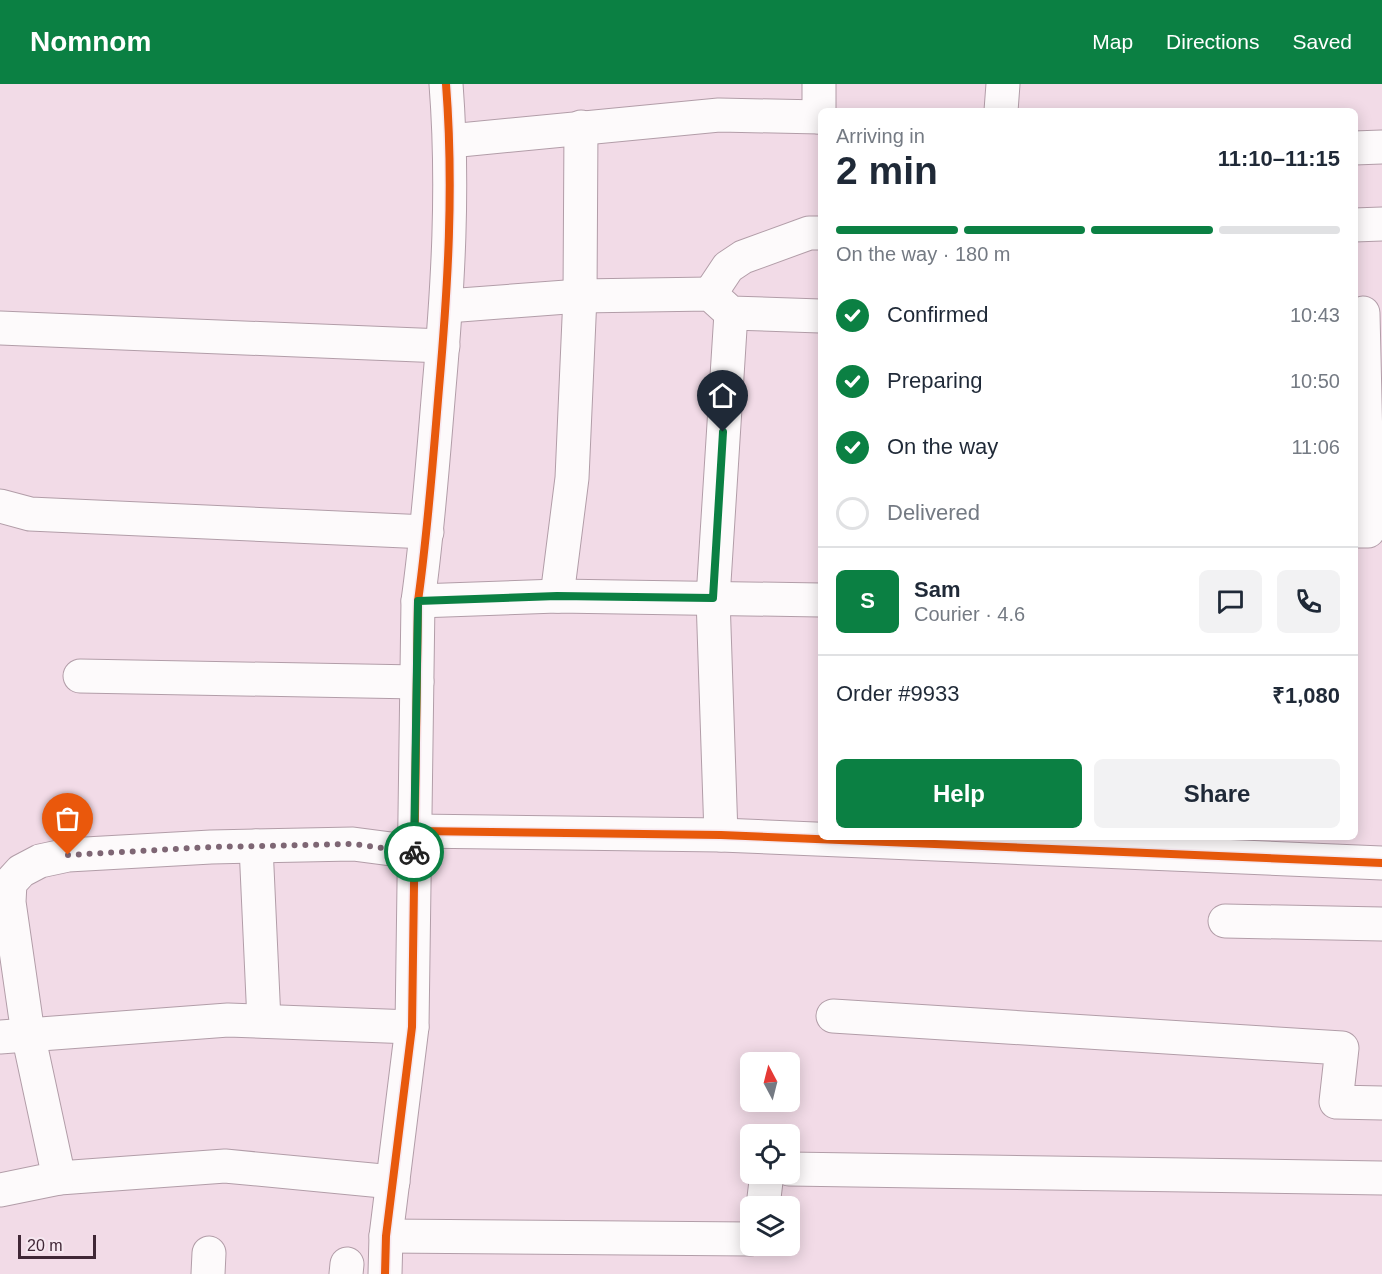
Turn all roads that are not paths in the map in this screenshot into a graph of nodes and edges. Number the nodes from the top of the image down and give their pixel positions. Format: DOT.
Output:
graph roads {
  1 [pos="446,84"];
  2 [pos="819,84"];
  3 [pos="1003,84"];
  4 [pos="820,108"];
  5 [pos="1001,108"];
  6 [pos="818,117"];
  7 [pos="580,127"];
  8 [pos="450,141"];
  9 [pos="1382,147"];
  10 [pos="1358,148"];
  11 [pos="1382,224"];
  12 [pos="1358,225"];
  13 [pos="818,233"];
  14 [pos="580,296"];
  15 [pos="720,304"];
  16 [pos="447,306"];
  17 [pos="1366,313"];
  18 [pos="818,316"];
  19 [pos="0,328"];
  20 [pos="443,346"];
  21 [pos="0,506"];
  22 [pos="1358,531"];
  23 [pos="427,532"];
  24 [pos="557,596"];
  25 [pos="713,598"];
  26 [pos="818,600"];
  27 [pos="418,601"];
  28 [pos="80,676"];
  29 [pos="417,682"];
  30 [pos="721,835"];
  31 [pos="818,839"];
  32 [pos="839,840"];
  33 [pos="415,842"];
  34 [pos="255,846"];
  35 [pos="1382,863"];
  36 [pos="5,882"];
  37 [pos="1225,921"];
  38 [pos="1382,924"];
  39 [pos="833,1016"];
  40 [pos="264,1022"];
  41 [pos="412,1027"];
  42 [pos="14,1035"];
  43 [pos="1382,1103"];
  44 [pos="800,1169"];
  45 [pos="59,1178"];
  46 [pos="1382,1178"];
  47 [pos="393,1182"];
  48 [pos="0,1190"];
  49 [pos="386,1236"];
  50 [pos="740,1239"];
  51 [pos="385,1274"];
  1 -- 8 [label="street"];
  2 -- 4 [label="street"];
  3 -- 5 [label="street"];
  6 -- 7 [label="street"];
  7 -- 8 [label="street"];
  7 -- 14 [label="street"];
  8 -- 16 [label="street"];
  9 -- 10 [label="street"];
  11 -- 12 [label="street"];
  13 -- 15 [label="street"];
  14 -- 15 [label="street"];
  14 -- 16 [label="street"];
  14 -- 24 [label="street"];
  15 -- 18 [label="street"];
  15 -- 25 [label="street"];
  16 -- 20 [label="street"];
  17 -- 22 [label="street"];
  19 -- 20 [label="street"];
  20 -- 23 [label="street"];
  21 -- 23 [label="street"];
  23 -- 27 [label="street"];
  24 -- 25 [label="street"];
  24 -- 27 [label="street"];
  25 -- 26 [label="street"];
  25 -- 30 [label="street"];
  27 -- 29 [label="street"];
  28 -- 29 [label="street"];
  29 -- 33 [label="street"];
  30 -- 31 [label="street"];
  30 -- 33 [label="street"];
  32 -- 35 [label="street"];
  33 -- 34 [label="street"];
  33 -- 41 [label="street"];
  34 -- 36 [label="street"];
  34 -- 40 [label="street"];
  36 -- 42 [label="street"];
  37 -- 38 [label="street"];
  39 -- 43 [label="street"];
  40 -- 41 [label="street"];
  40 -- 42 [label="street"];
  41 -- 47 [label="street"];
  42 -- 45 [label="street"];
  44 -- 46 [label="street"];
  45 -- 47 [label="street"];
  45 -- 48 [label="street"];
  47 -- 49 [label="street"];
  49 -- 50 [label="street"];
  49 -- 51 [label="street"];
}
